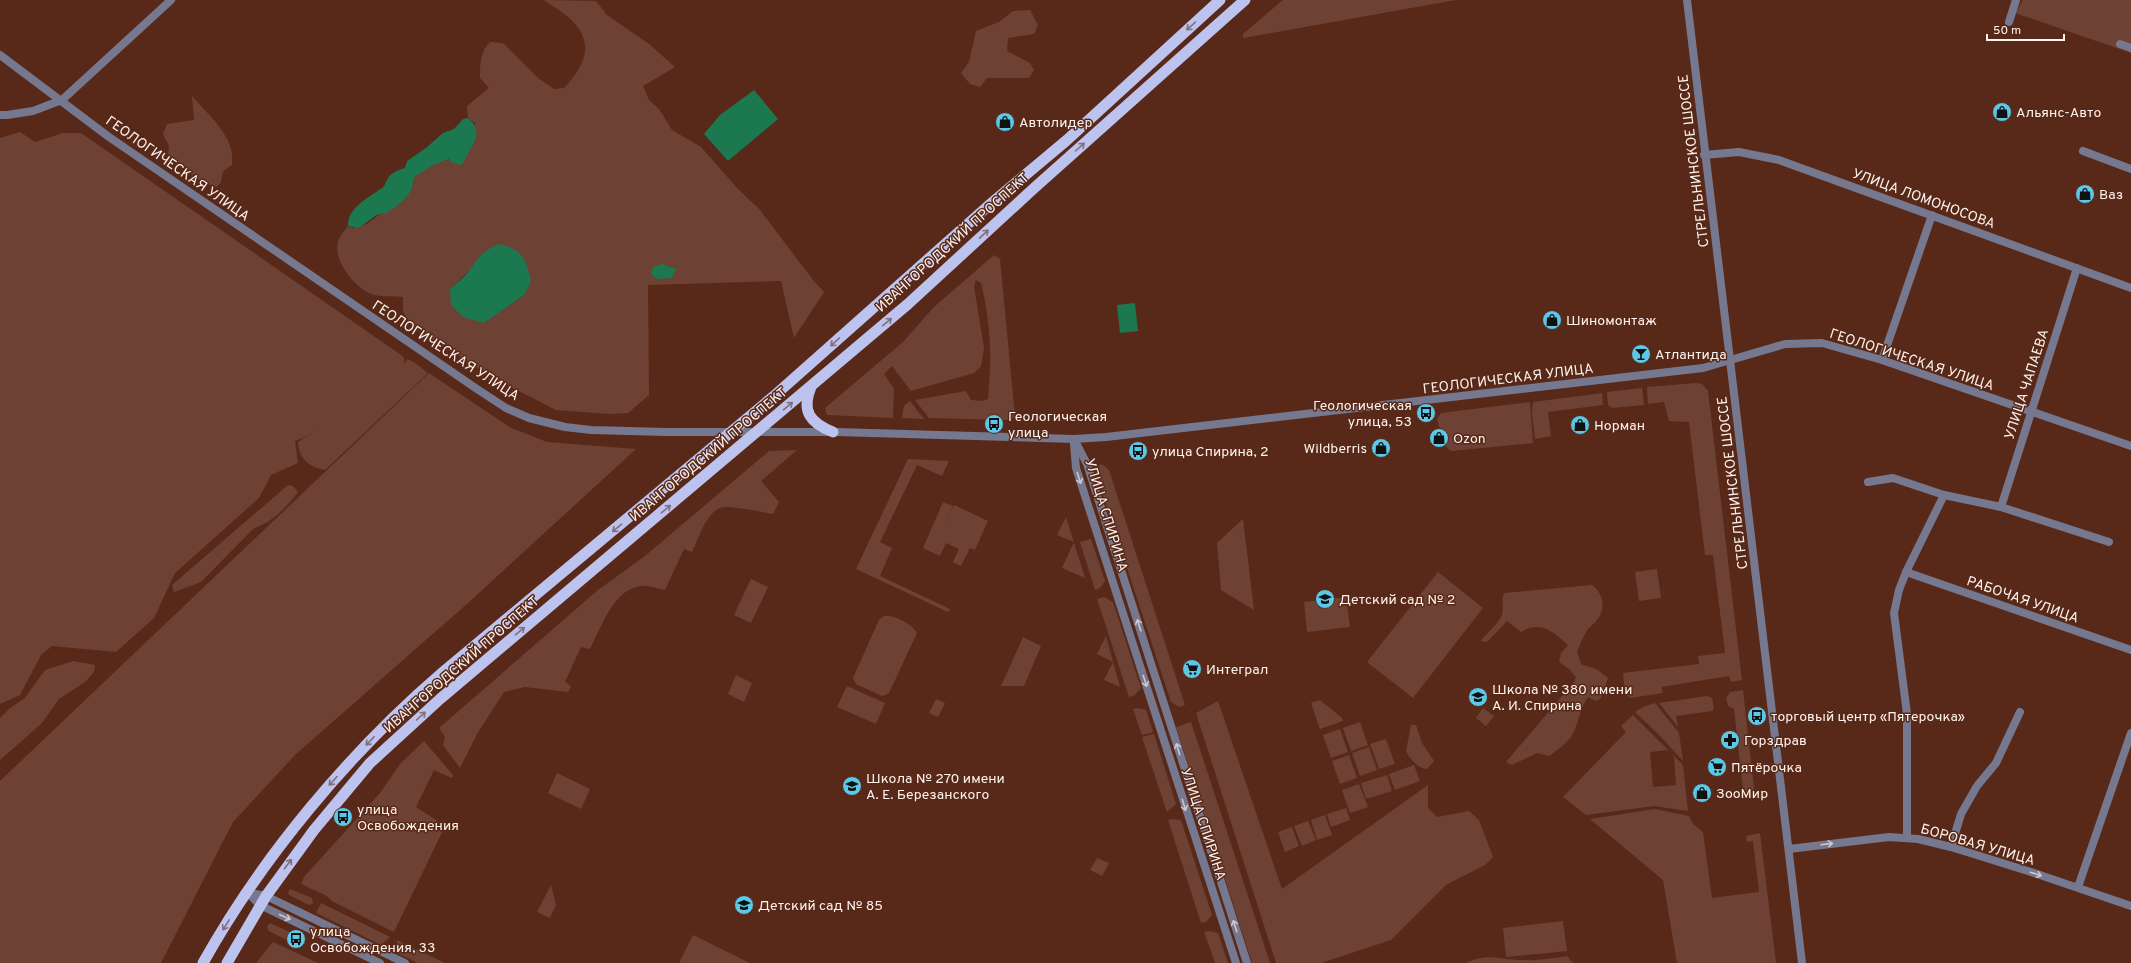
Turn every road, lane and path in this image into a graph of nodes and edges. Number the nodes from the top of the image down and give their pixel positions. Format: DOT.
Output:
graph roads {
  1 [pos="171,0"];
  2 [pos="1220,0"];
  3 [pos="1246,0"];
  4 [pos="1687,0"];
  5 [pos="2016,0"];
  6 [pos="2010,22"];
  7 [pos="2120,44"];
  8 [pos="2131,48"];
  9 [pos="0,55"];
  10 [pos="62,100"];
  11 [pos="0,115"];
  12 [pos="2083,152"];
  13 [pos="1704,155"];
  14 [pos="2131,169"];
  15 [pos="1932,214"];
  16 [pos="2077,268"];
  17 [pos="2131,288"];
  18 [pos="1731,359"];
  19 [pos="1882,360"];
  20 [pos="811,386"];
  21 [pos="2031,412"];
  22 [pos="733,431"];
  23 [pos="758,431"];
  24 [pos="833,432"];
  25 [pos="1074,439"];
  26 [pos="2131,446"];
  27 [pos="1868,482"];
  28 [pos="1944,495"];
  29 [pos="2001,507"];
  30 [pos="2109,542"];
  31 [pos="1906,572"];
  32 [pos="2131,650"];
  33 [pos="2020,712"];
  34 [pos="2131,733"];
  35 [pos="1907,838"];
  36 [pos="1951,847"];
  37 [pos="1789,849"];
  38 [pos="2078,887"];
  39 [pos="247,892"];
  40 [pos="263,900"];
  41 [pos="2131,906"];
  42 [pos="203,963"];
  43 [pos="227,963"];
  44 [pos="380,963"];
  45 [pos="405,963"];
  46 [pos="1236,963"];
  47 [pos="1247,963"];
  48 [pos="1802,963"];
  1 -- 10 [label="street"];
  2 -- 22 [label="highway, ИВАНГОРОДСКИЙ ПРОСПЕКТ, one-way"];
  20 -- 3 [label="highway, ИВАНГОРОДСКИЙ ПРОСПЕКТ, one-way"];
  4 -- 13 [label="street, СТРЕЛЬНИНСКОЕ ШОССЕ"];
  5 -- 6 [label="street"];
  7 -- 8 [label="street"];
  9 -- 10 [label="street, ГЕОЛОГИЧЕСКАЯ УЛИЦА"];
  10 -- 11 [label="street"];
  10 -- 22 [label="street, ГЕОЛОГИЧЕСКАЯ УЛИЦА"];
  12 -- 14 [label="street"];
  13 -- 15 [label="street, УЛИЦА ЛОМОНОСОВА"];
  13 -- 18 [label="street, СТРЕЛЬНИНСКОЕ ШОССЕ"];
  15 -- 16 [label="street, УЛИЦА ЛОМОНОСОВА"];
  15 -- 19 [label="street"];
  16 -- 17 [label="street, УЛИЦА ЛОМОНОСОВА"];
  16 -- 21 [label="street, УЛИЦА ЧАПАЕВА"];
  18 -- 19 [label="street, ГЕОЛОГИЧЕСКАЯ УЛИЦА"];
  18 -- 25 [label="street, ГЕОЛОГИЧЕСКАЯ УЛИЦА"];
  18 -- 37 [label="street, СТРЕЛЬНИНСКОЕ ШОССЕ"];
  19 -- 21 [label="street, ГЕОЛОГИЧЕСКАЯ УЛИЦА"];
  23 -- 20 [label="highway, ИВАНГОРОДСКИЙ ПРОСПЕКТ, one-way"];
  20 -- 24 [label="highway"];
  21 -- 26 [label="street, ГЕОЛОГИЧЕСКАЯ УЛИЦА"];
  21 -- 29 [label="street, УЛИЦА ЧАПАЕВА"];
  22 -- 23 [label="street, ГЕОЛОГИЧЕСКАЯ УЛИЦА"];
  22 -- 39 [label="highway, ИВАНГОРОДСКИЙ ПРОСПЕКТ, one-way"];
  23 -- 24 [label="street, ГЕОЛОГИЧЕСКАЯ УЛИЦА"];
  40 -- 23 [label="highway, ИВАНГОРОДСКИЙ ПРОСПЕКТ, one-way"];
  24 -- 25 [label="street, ГЕОЛОГИЧЕСКАЯ УЛИЦА"];
  25 -- 46 [label="street, УЛИЦА СПИРИНА, one-way"];
  47 -- 25 [label="street, УЛИЦА СПИРИНА, one-way"];
  27 -- 28 [label="street"];
  28 -- 29 [label="street"];
  28 -- 31 [label="street"];
  29 -- 30 [label="street"];
  31 -- 32 [label="street, РАБОЧАЯ УЛИЦА"];
  31 -- 35 [label="street"];
  33 -- 36 [label="street"];
  34 -- 38 [label="street"];
  35 -- 36 [label="street, БОРОВАЯ УЛИЦА"];
  37 -- 35 [label="street, БОРОВАЯ УЛИЦА, one-way"];
  36 -- 38 [label="street, БОРОВАЯ УЛИЦА, one-way"];
  37 -- 48 [label="street, СТРЕЛЬНИНСКОЕ ШОССЕ"];
  38 -- 41 [label="street, БОРОВАЯ УЛИЦА"];
  39 -- 40 [label="street"];
  39 -- 42 [label="highway, ИВАНГОРОДСКИЙ ПРОСПЕКТ, one-way"];
  40 -- 43 [label="highway, ИВАНГОРОДСКИЙ ПРОСПЕКТ"];
  40 -- 44 [label="street, one-way"];
  40 -- 45 [label="street"];
}
